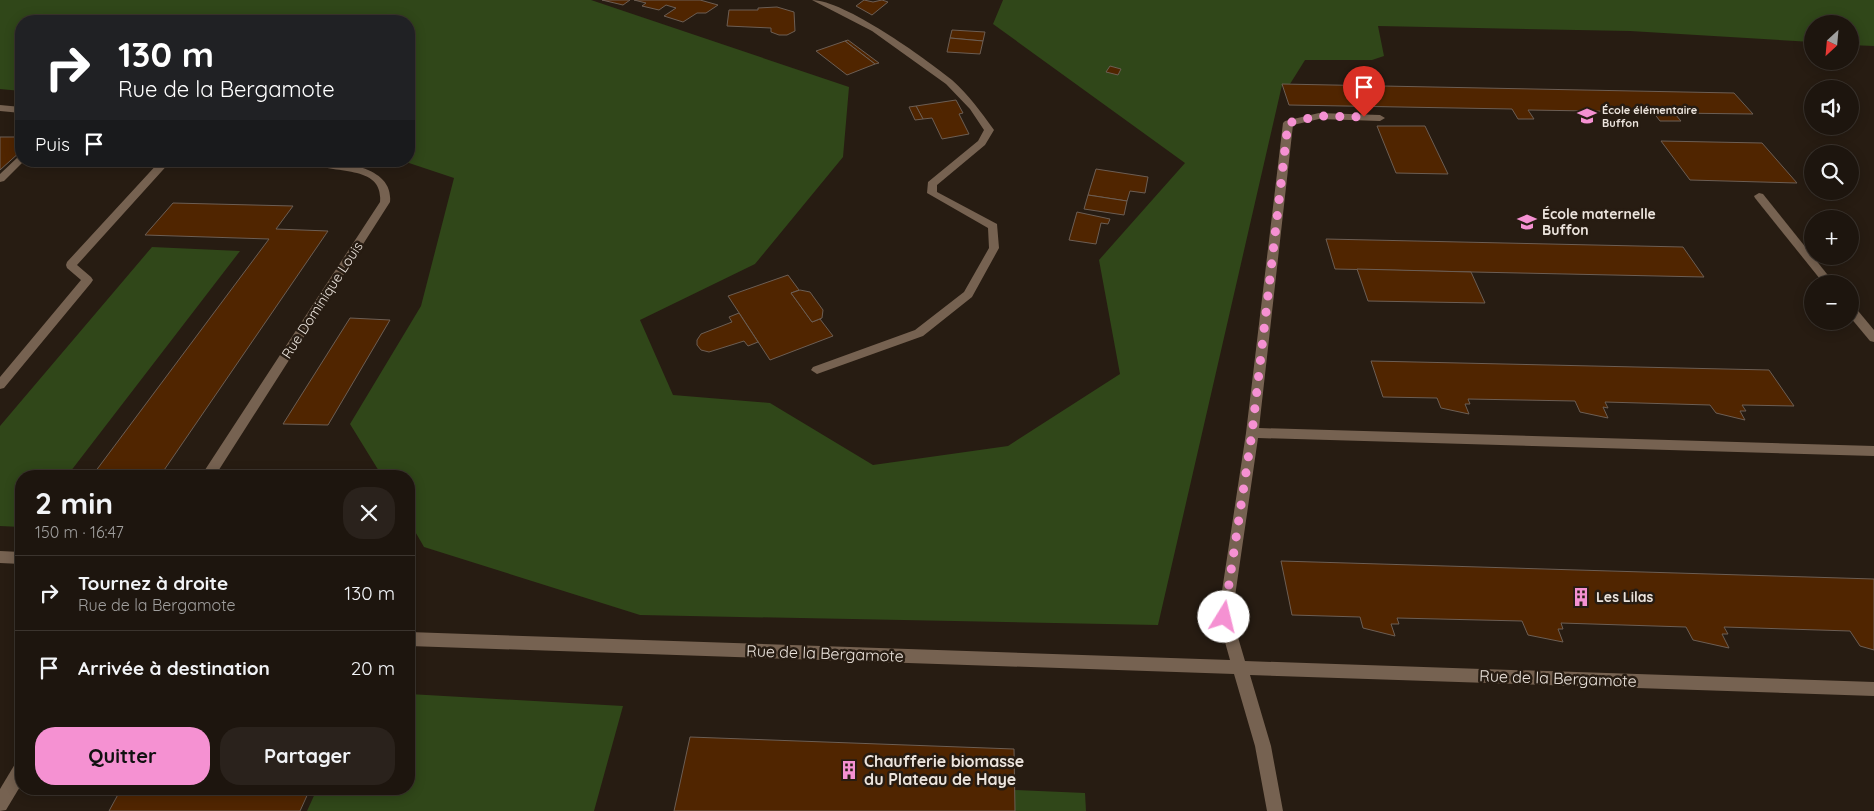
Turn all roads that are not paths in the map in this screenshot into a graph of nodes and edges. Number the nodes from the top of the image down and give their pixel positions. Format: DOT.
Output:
graph roads {
  1 [pos="816,0"];
  2 [pos="0,108"];
  3 [pos="15,109"];
  4 [pos="1380,118"];
  5 [pos="15,165"];
  6 [pos="161,167"];
  7 [pos="339,167"];
  8 [pos="0,179"];
  9 [pos="1759,196"];
  10 [pos="1823,275"];
  11 [pos="1859,319"];
  12 [pos="1874,338"];
  13 [pos="817,370"];
  14 [pos="0,385"];
  15 [pos="1252,433"];
  16 [pos="1874,451"];
  17 [pos="212,470"];
  18 [pos="0,557"];
  19 [pos="15,558"];
  20 [pos="415,639"];
  21 [pos="1241,668"];
  22 [pos="1874,689"];
  23 [pos="15,780"];
  24 [pos="0,804"];
  25 [pos="1275,811"];
  1 -- 13 [label="street"];
  2 -- 3 [label="street"];
  4 -- 15 [label="street"];
  5 -- 8 [label="street"];
  6 -- 14 [label="street"];
  7 -- 17 [label="street, Rue Dominique Louis"];
  9 -- 10 [label="street"];
  11 -- 12 [label="street"];
  15 -- 16 [label="street"];
  15 -- 21 [label="street"];
  18 -- 19 [label="street"];
  20 -- 21 [label="street, Rue de la Bergamote"];
  21 -- 22 [label="street, Rue de la Bergamote"];
  21 -- 25 [label="street"];
  23 -- 24 [label="street"];
}
